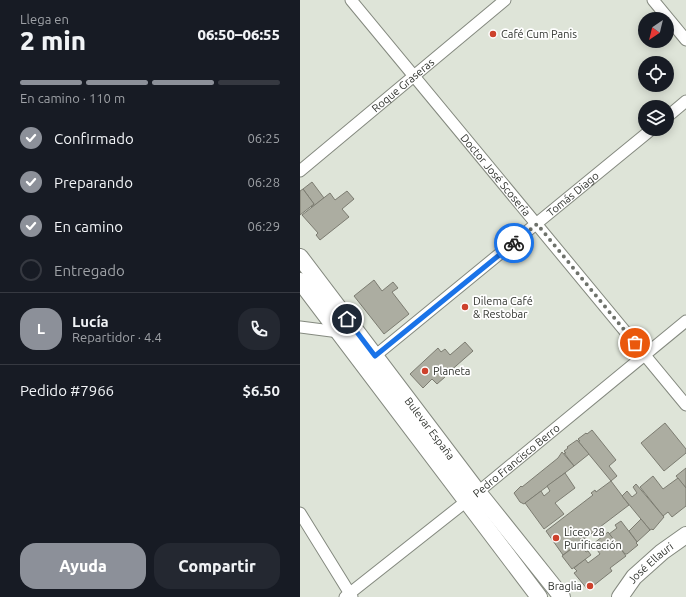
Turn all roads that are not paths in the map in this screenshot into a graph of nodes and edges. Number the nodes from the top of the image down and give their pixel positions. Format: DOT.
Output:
graph roads {
  1 [pos="351,0"];
  2 [pos="505,0"];
  3 [pos="653,0"];
  4 [pos="686,40"];
  5 [pos="414,77"];
  6 [pos="686,101"];
  7 [pos="674,111"];
  8 [pos="644,136"];
  9 [pos="300,171"];
  10 [pos="537,224"];
  11 [pos="300,257"];
  12 [pos="300,281"];
  13 [pos="686,321"];
  14 [pos="300,327"];
  15 [pos="339,332"];
  16 [pos="645,355"];
  17 [pos="369,361"];
  18 [pos="686,405"];
  19 [pos="472,497"];
  20 [pos="300,513"];
  21 [pos="686,535"];
  22 [pos="349,596"];
  23 [pos="539,597"];
  24 [pos="562,597"];
  25 [pos="620,597"];
  1 -- 5 [label="street, Doctor José Scosería"];
  2 -- 5 [label="street, Roque Graseras"];
  3 -- 4 [label="street"];
  5 -- 9 [label="street, Roque Graseras"];
  5 -- 10 [label="street, Doctor José Scosería"];
  6 -- 7 [label="street"];
  8 -- 10 [label="street, Tomás Diago"];
  10 -- 16 [label="street, Doctor José Scosería"];
  10 -- 17 [label="street, Tomás Diago"];
  11 -- 17 [label="main road, Bulevar España"];
  12 -- 15 [label="main road, Bulevar España"];
  13 -- 16 [label="street, Pedro Francisco Berro"];
  14 -- 15 [label="street"];
  15 -- 17 [label="main road, Bulevar España"];
  16 -- 18 [label="street, Doctor José Scosería"];
  16 -- 19 [label="street, Pedro Francisco Berro"];
  17 -- 19 [label="main road, Bulevar España"];
  19 -- 22 [label="street, Pedro Francisco Berro"];
  19 -- 23 [label="main road, Bulevar España"];
  19 -- 24 [label="main road, Bulevar España"];
  20 -- 22 [label="street"];
  21 -- 25 [label="main road, José Ellauri"];
}
